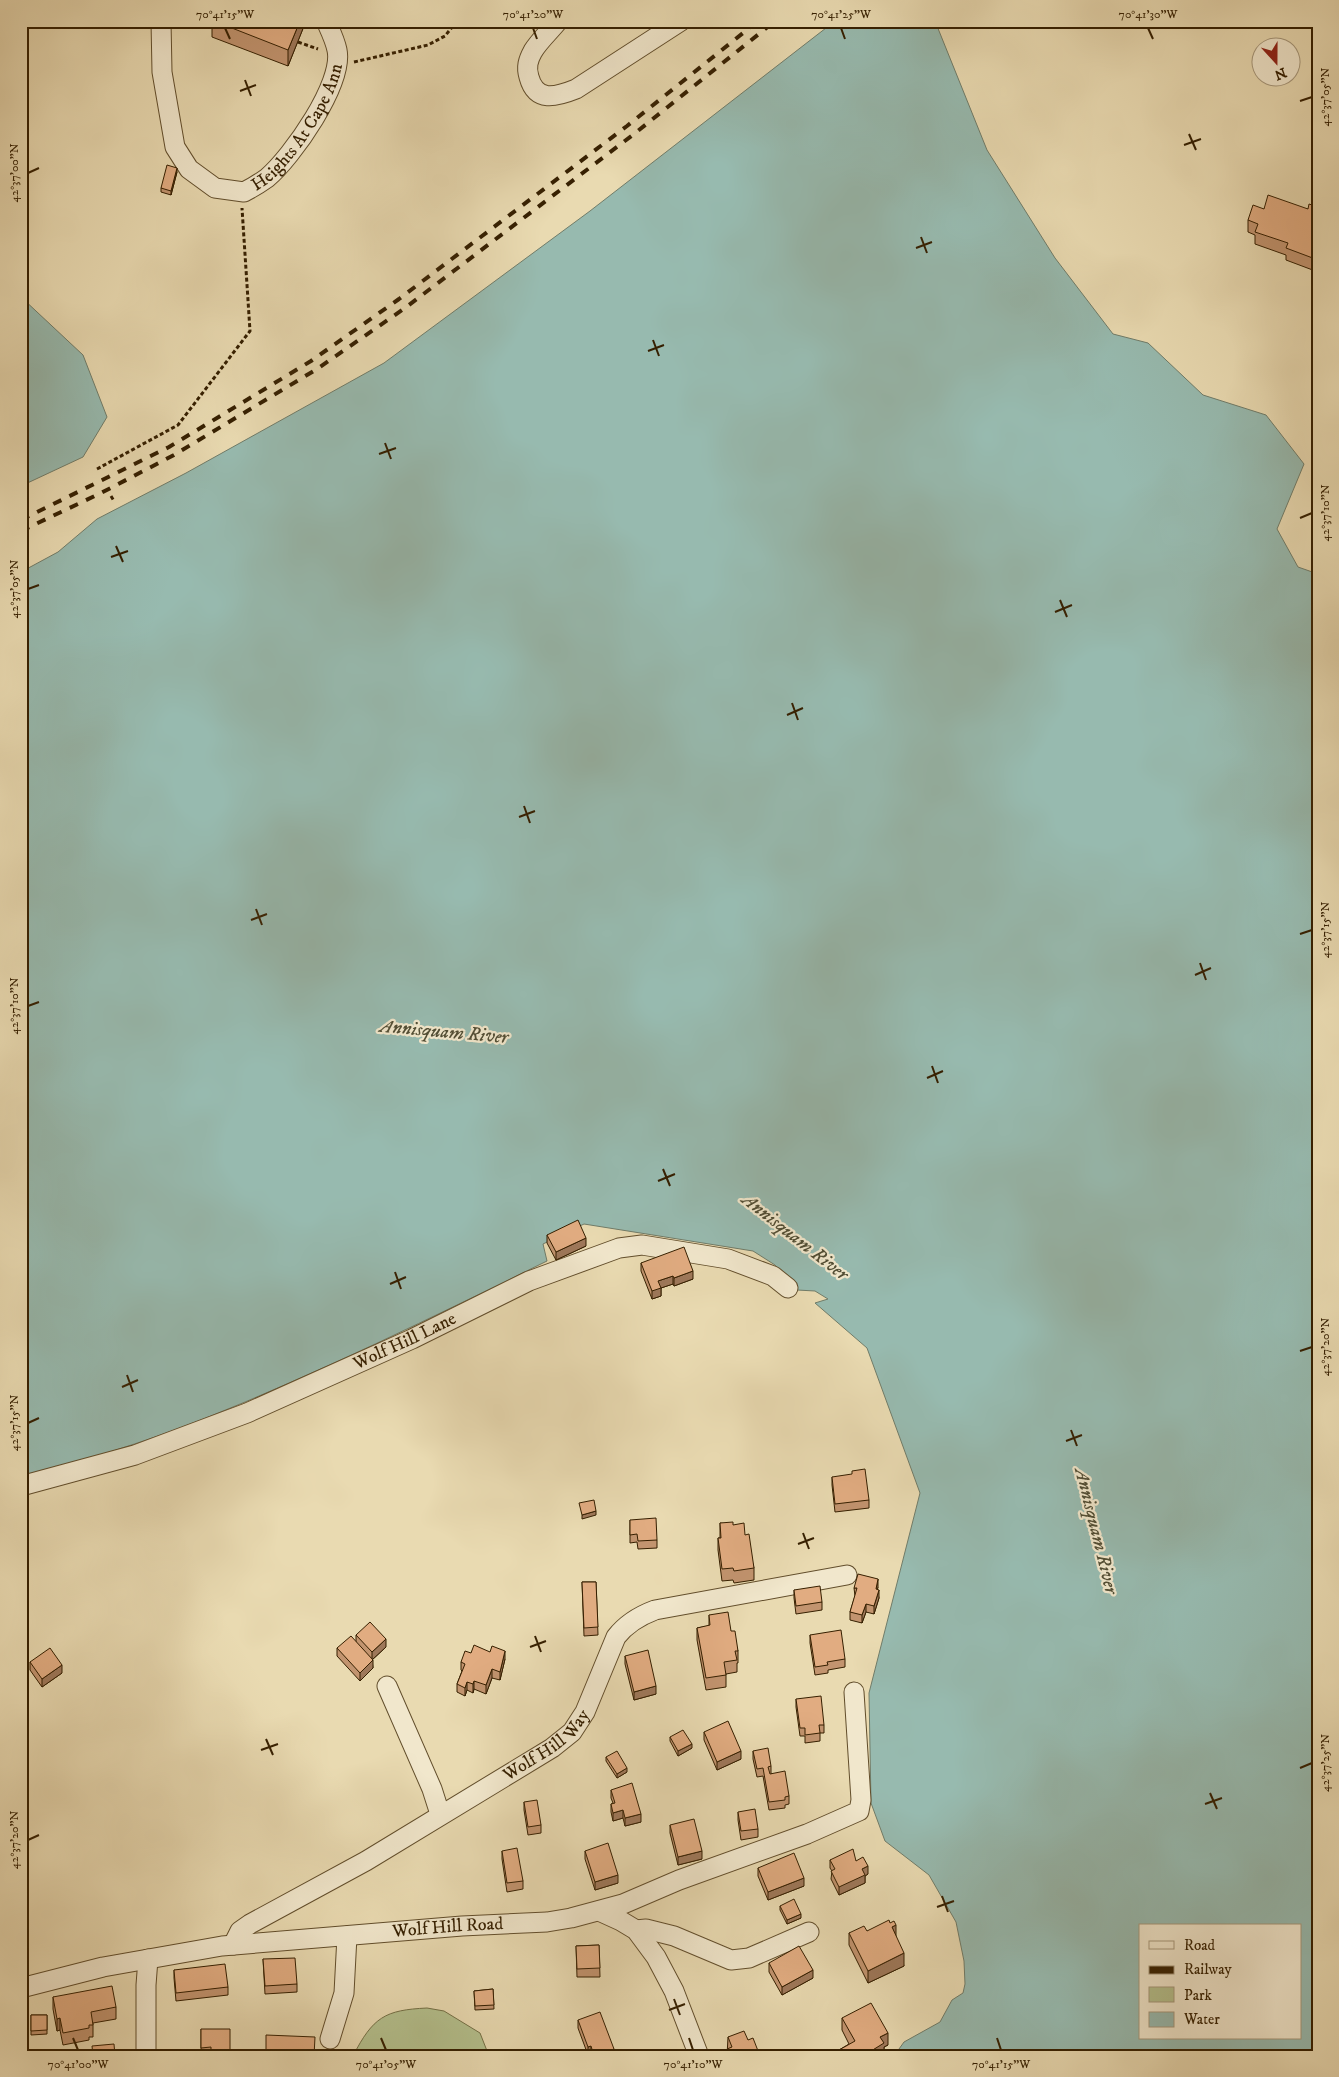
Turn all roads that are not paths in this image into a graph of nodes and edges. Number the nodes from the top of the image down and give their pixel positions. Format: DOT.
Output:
graph roads {
  1 [pos="161,21"];
  2 [pos="326,21"];
  3 [pos="558,21"];
  4 [pos="681,21"];
  5 [pos="788,1288"];
  6 [pos="21,1486"];
  7 [pos="847,1574"];
  8 [pos="387,1686"];
  9 [pos="854,1692"];
  10 [pos="440,1814"];
  11 [pos="599,1911"];
  12 [pos="636,1930"];
  13 [pos="809,1932"];
  14 [pos="347,1936"];
  15 [pos="233,1946"];
  16 [pos="148,1959"];
  17 [pos="21,1988"];
  18 [pos="330,2039"];
  19 [pos="146,2056"];
  20 [pos="699,2056"];
  1 -- 2 [label="street, Heights At Cape Ann"];
  3 -- 4 [label="street"];
  5 -- 6 [label="street, Wolf Hill Lane"];
  7 -- 10 [label="street, Wolf Hill Way"];
  8 -- 10 [label="street"];
  9 -- 11 [label="street, Wolf Hill Road"];
  10 -- 15 [label="street, Wolf Hill Way"];
  11 -- 12 [label="street"];
  11 -- 14 [label="street, Wolf Hill Road"];
  12 -- 13 [label="street"];
  12 -- 20 [label="street"];
  14 -- 15 [label="street, Wolf Hill Road"];
  14 -- 18 [label="street"];
  15 -- 16 [label="street, Wolf Hill Road"];
  16 -- 17 [label="street, Wolf Hill Road"];
  16 -- 19 [label="street"];
}
